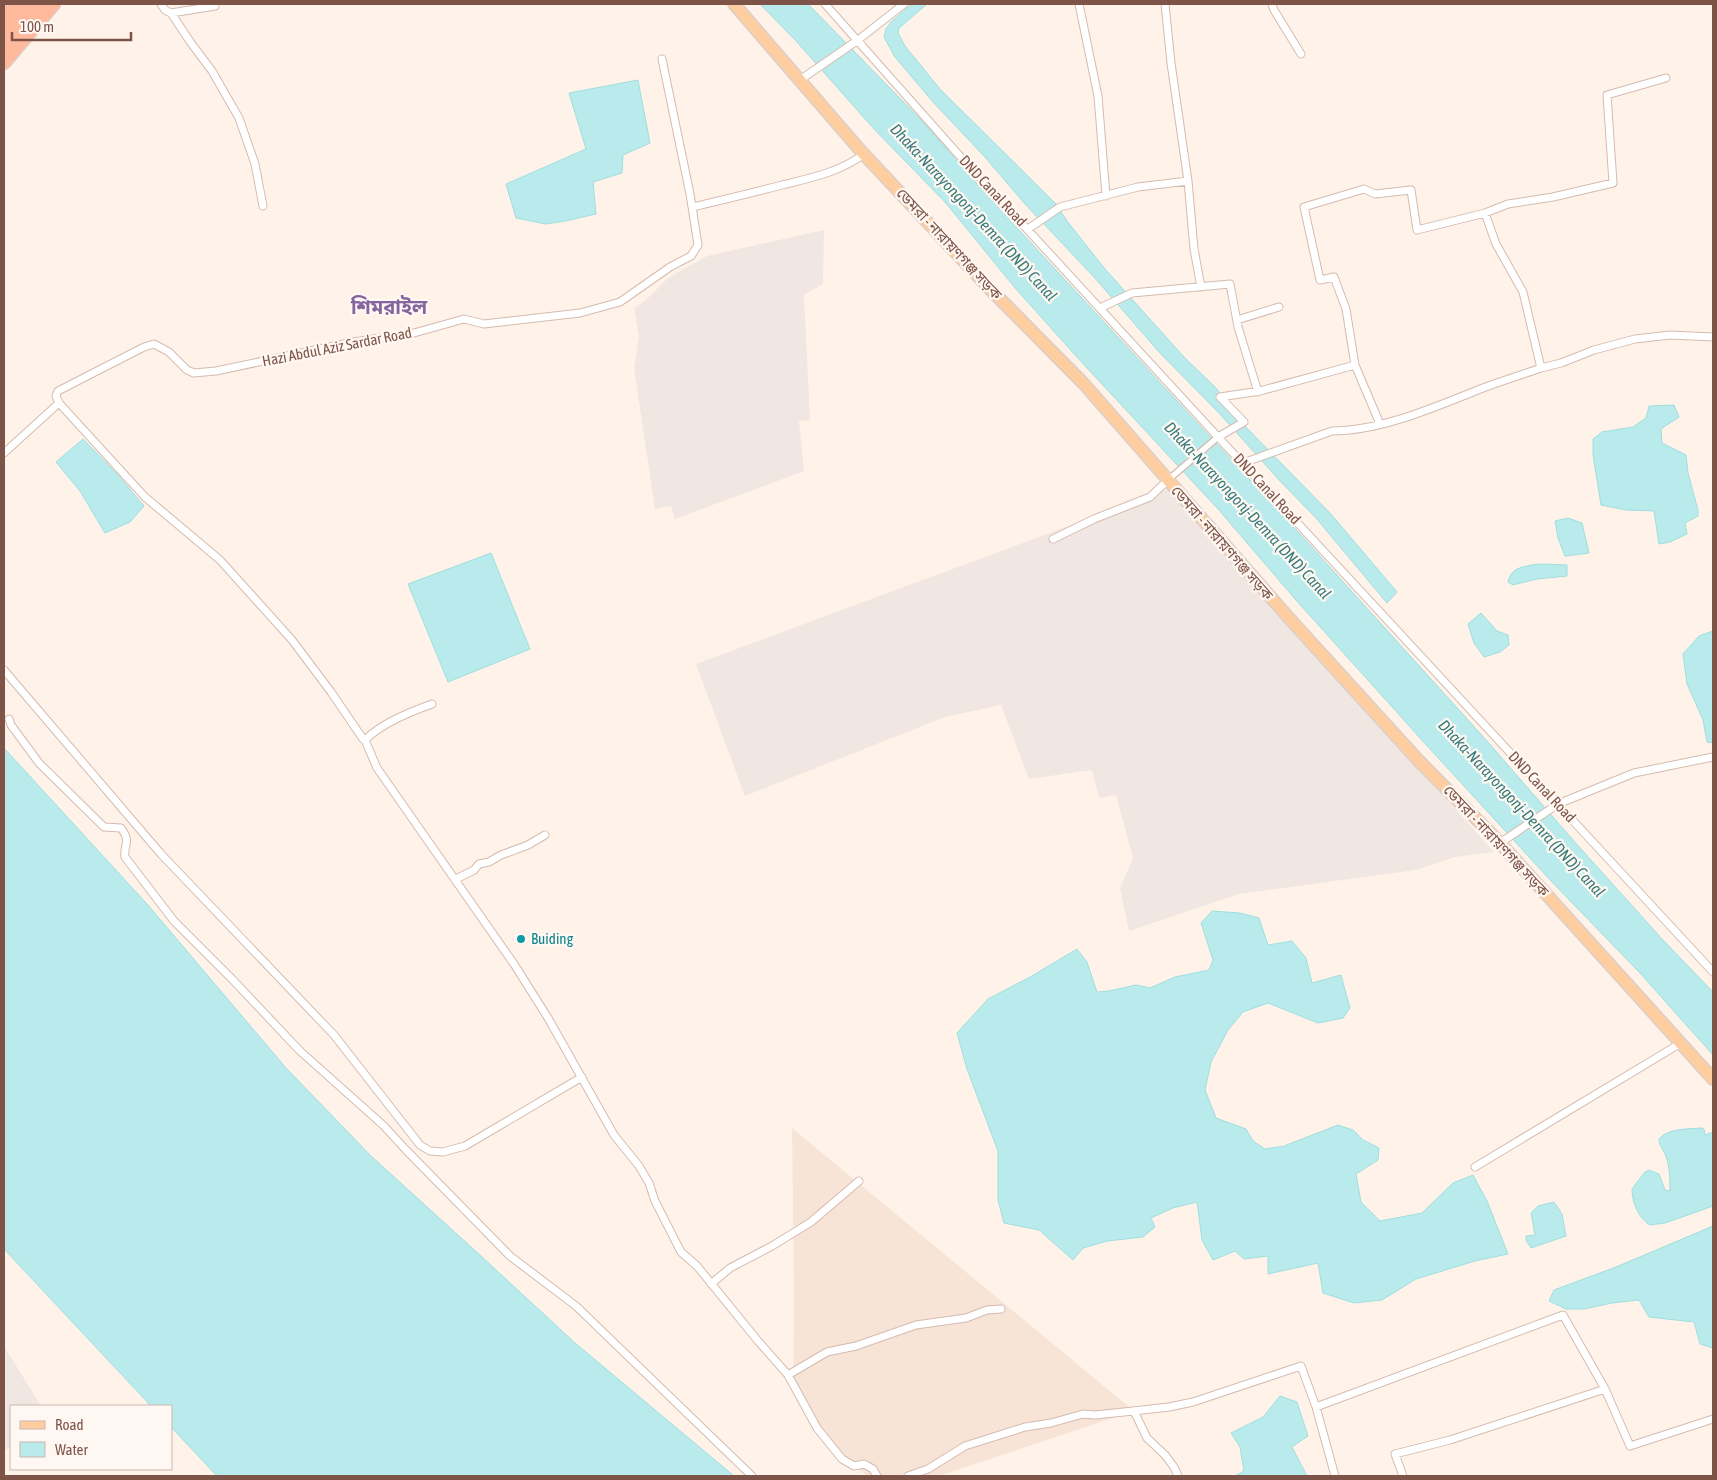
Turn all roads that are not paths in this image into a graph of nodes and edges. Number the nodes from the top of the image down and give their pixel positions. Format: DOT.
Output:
graph roads {
  1 [pos="16,4"];
  2 [pos="28,4"];
  3 [pos="42,4"];
  4 [pos="54,4"];
  5 [pos="161,4"];
  6 [pos="734,4"];
  7 [pos="825,4"];
  8 [pos="1079,4"];
  9 [pos="1165,4"];
  10 [pos="1272,4"];
  11 [pos="901,5"];
  12 [pos="215,6"];
  13 [pos="171,13"];
  14 [pos="4,17"];
  15 [pos="4,33"];
  16 [pos="858,40"];
  17 [pos="4,49"];
  18 [pos="1301,54"];
  19 [pos="662,59"];
  20 [pos="4,62"];
  21 [pos="1666,78"];
  22 [pos="800,80"];
  23 [pos="864,154"];
  24 [pos="1188,181"];
  25 [pos="1106,196"];
  26 [pos="263,206"];
  27 [pos="692,207"];
  28 [pos="1485,213"];
  29 [pos="1028,229"];
  30 [pos="1200,287"];
  31 [pos="1279,307"];
  32 [pos="1100,308"];
  33 [pos="1237,320"];
  34 [pos="1713,337"];
  35 [pos="1356,365"];
  36 [pos="1541,368"];
  37 [pos="1258,392"];
  38 [pos="58,400"];
  39 [pos="1380,424"];
  40 [pos="1218,437"];
  41 [pos="4,454"];
  42 [pos="1243,463"];
  43 [pos="1168,480"];
  44 [pos="1053,539"];
  45 [pos="4,670"];
  46 [pos="432,704"];
  47 [pos="9,719"];
  48 [pos="365,740"];
  49 [pos="1713,757"];
  50 [pos="1558,804"];
  51 [pos="545,835"];
  52 [pos="1500,843"];
  53 [pos="456,879"];
  54 [pos="1713,972"];
  55 [pos="1681,1043"];
  56 [pos="582,1077"];
  57 [pos="1713,1079"];
  58 [pos="1475,1167"];
  59 [pos="859,1181"];
  60 [pos="712,1284"];
  61 [pos="1001,1309"];
  62 [pos="788,1376"];
  63 [pos="1605,1389"];
  64 [pos="1316,1407"];
  65 [pos="1134,1411"];
  66 [pos="1713,1419"];
  67 [pos="752,1476"];
  68 [pos="877,1476"];
  69 [pos="908,1476"];
  70 [pos="1178,1476"];
  71 [pos="1335,1476"];
  72 [pos="1402,1476"];
  1 -- 14 [label="highway"];
  2 -- 15 [label="highway"];
  3 -- 17 [label="highway"];
  4 -- 20 [label="highway"];
  5 -- 13 [label="street"];
  6 -- 22 [label="main road, ডেমরা - নারায়ণগঞ্জ সড়ক"];
  7 -- 16 [label="street, DND Canal Road"];
  8 -- 25 [label="street"];
  9 -- 24 [label="street"];
  10 -- 18 [label="street"];
  11 -- 16 [label="street"];
  12 -- 13 [label="street"];
  13 -- 26 [label="street"];
  16 -- 22 [label="street"];
  16 -- 29 [label="street, DND Canal Road"];
  19 -- 27 [label="street, Hazi Abdul Aziz Sardar Road"];
  21 -- 28 [label="street"];
  22 -- 23 [label="main road, ডেমরা - নারায়ণগঞ্জ সড়ক"];
  23 -- 27 [label="street"];
  23 -- 43 [label="main road, ডেমরা - নারায়ণগঞ্জ সড়ক"];
  24 -- 25 [label="street"];
  24 -- 30 [label="street"];
  25 -- 29 [label="street"];
  27 -- 38 [label="street, Hazi Abdul Aziz Sardar Road"];
  28 -- 35 [label="street"];
  28 -- 36 [label="street"];
  29 -- 32 [label="street, DND Canal Road"];
  30 -- 32 [label="street"];
  30 -- 33 [label="street"];
  31 -- 33 [label="street"];
  32 -- 40 [label="street, DND Canal Road"];
  33 -- 37 [label="street"];
  34 -- 36 [label="street"];
  35 -- 37 [label="street"];
  35 -- 39 [label="street"];
  36 -- 39 [label="street"];
  37 -- 40 [label="street"];
  38 -- 41 [label="street"];
  38 -- 48 [label="street"];
  39 -- 42 [label="street"];
  40 -- 42 [label="street, DND Canal Road"];
  40 -- 43 [label="street"];
  42 -- 50 [label="street, DND Canal Road"];
  43 -- 44 [label="street"];
  43 -- 52 [label="main road, ডেমরা - নারায়ণগঞ্জ সড়ক"];
  45 -- 56 [label="street"];
  46 -- 48 [label="street"];
  47 -- 67 [label="street"];
  48 -- 53 [label="street"];
  49 -- 50 [label="street"];
  50 -- 52 [label="street"];
  50 -- 54 [label="street, DND Canal Road"];
  51 -- 53 [label="street"];
  52 -- 55 [label="main road, ডেমরা - নারায়ণগঞ্জ সড়ক"];
  53 -- 56 [label="street"];
  55 -- 57 [label="main road, ডেমরা - নারায়ণগঞ্জ সড়ক"];
  55 -- 58 [label="street"];
  56 -- 60 [label="street"];
  59 -- 60 [label="street"];
  60 -- 62 [label="street"];
  61 -- 62 [label="street"];
  62 -- 68 [label="street"];
  63 -- 64 [label="street"];
  63 -- 66 [label="street"];
  63 -- 72 [label="street"];
  64 -- 65 [label="street"];
  64 -- 71 [label="street"];
  65 -- 69 [label="street"];
  65 -- 70 [label="street"];
}
